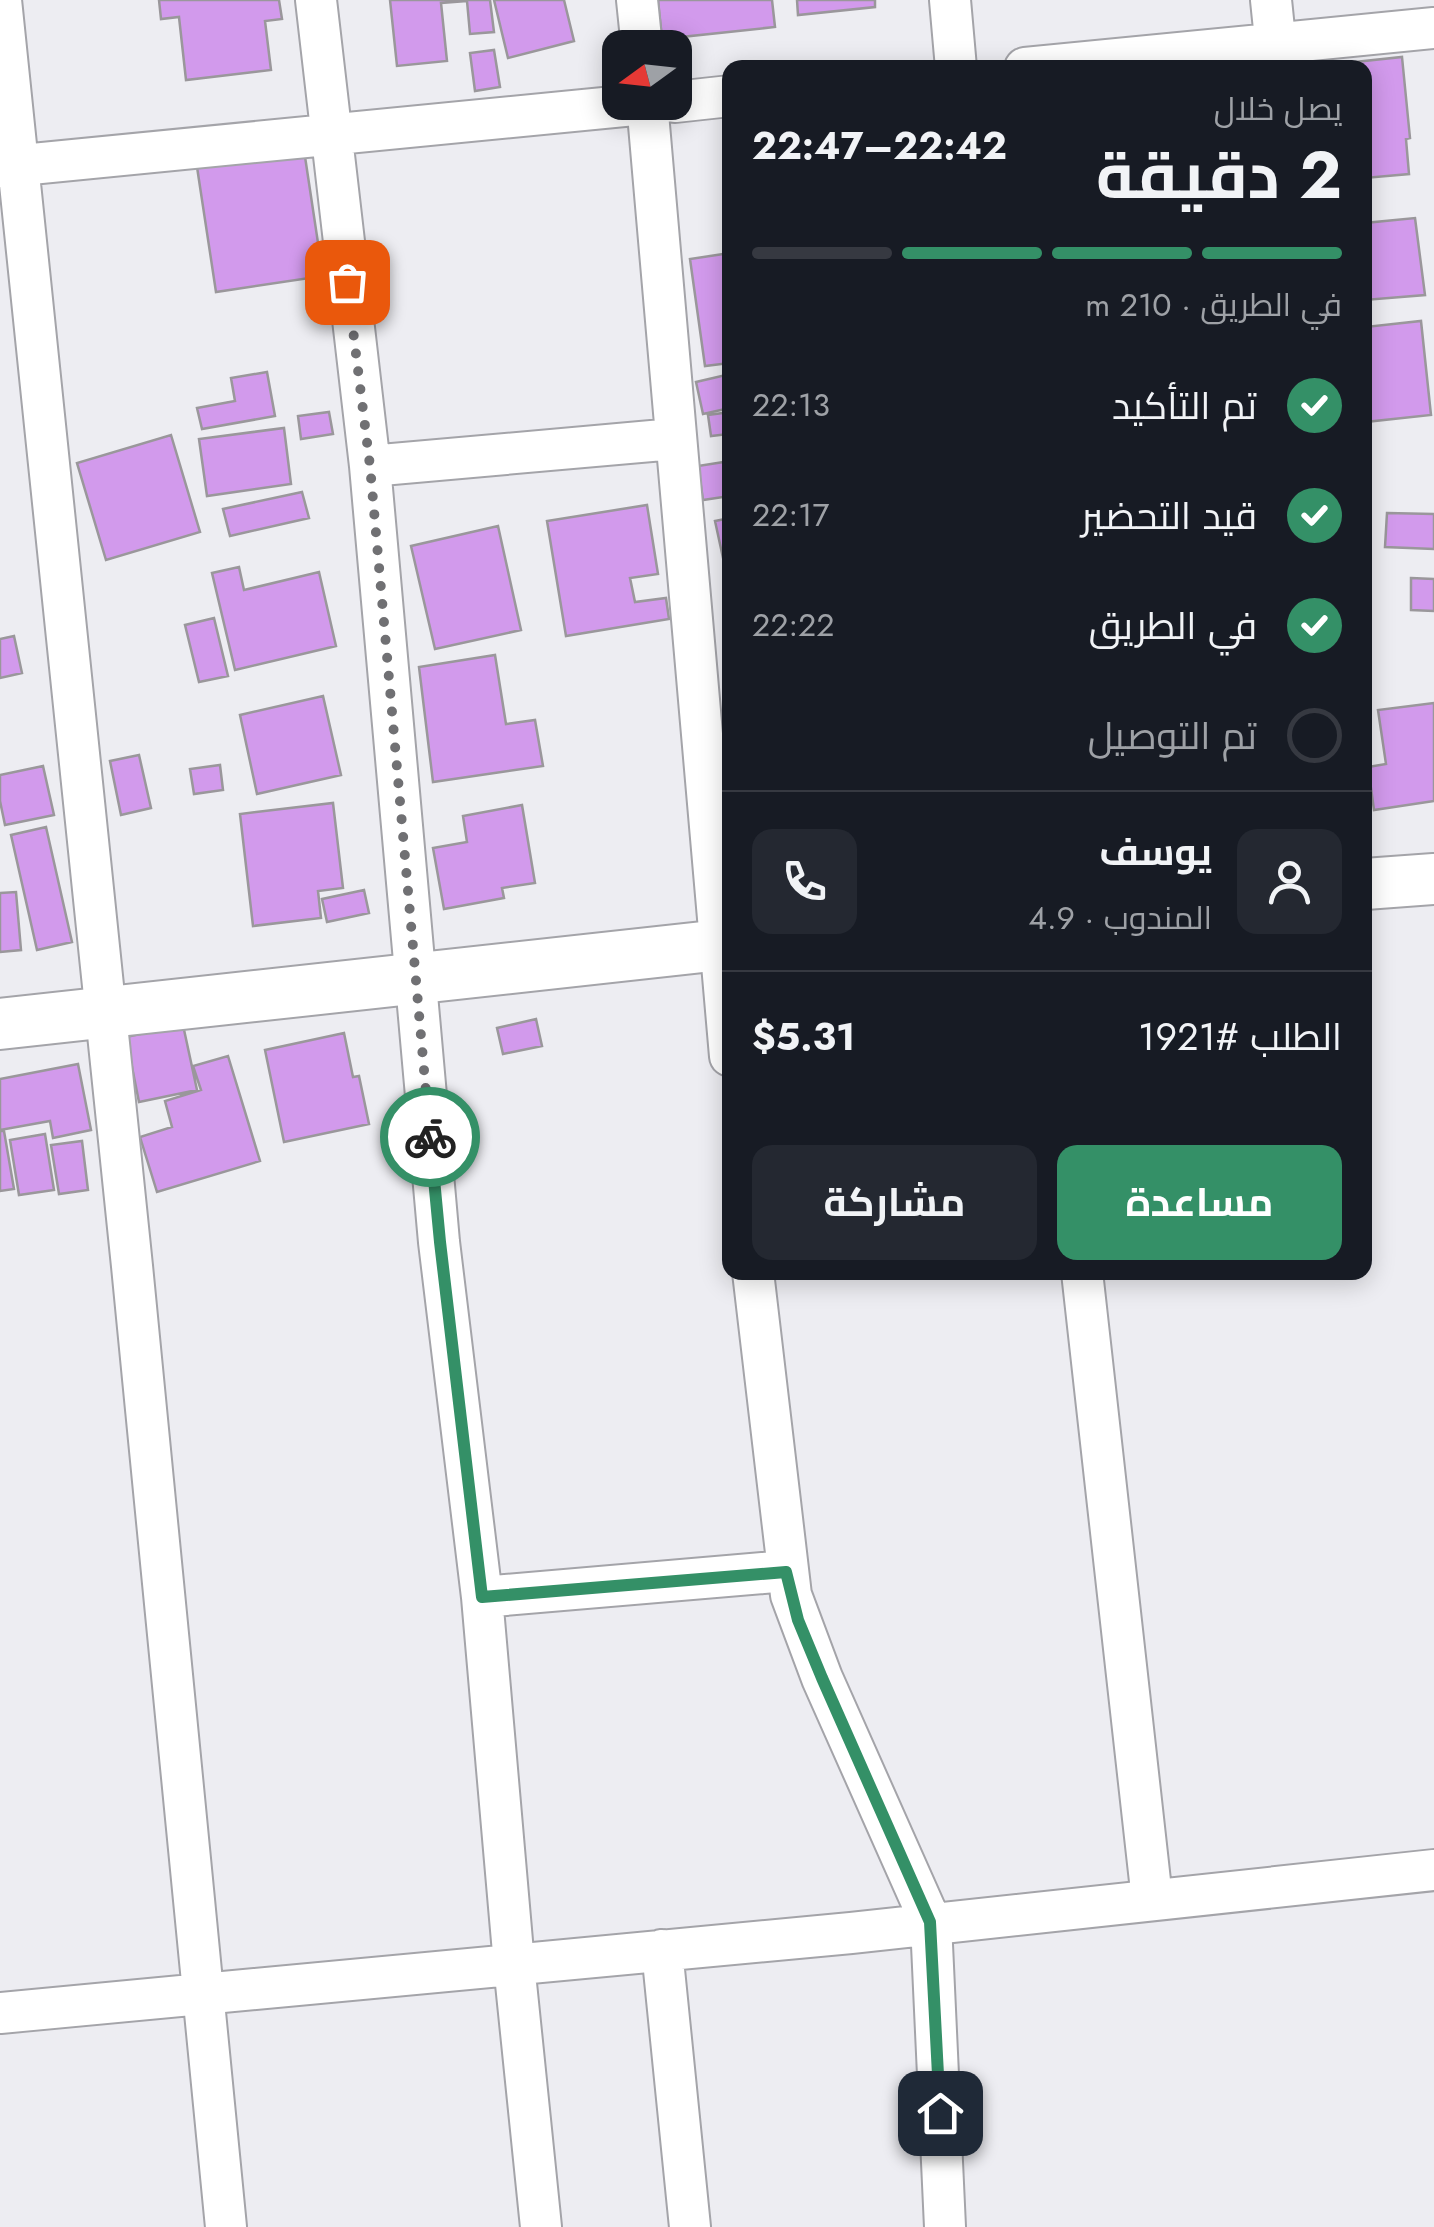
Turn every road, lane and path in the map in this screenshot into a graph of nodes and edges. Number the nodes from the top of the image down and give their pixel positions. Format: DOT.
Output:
graph roads {
  1 [pos="0,0"];
  2 [pos="316,0"];
  3 [pos="637,0"];
  4 [pos="950,0"];
  5 [pos="1271,0"];
  6 [pos="1434,28"];
  7 [pos="640,30"];
  8 [pos="1277,55"];
  9 [pos="955,60"];
  10 [pos="1180,60"];
  11 [pos="722,97"];
  12 [pos="692,100"];
  13 [pos="602,109"];
  14 [pos="660,120"];
  15 [pos="329,135"];
  16 [pos="8,166"];
  17 [pos="674,439"];
  18 [pos="370,466"];
  19 [pos="1434,879"];
  20 [pos="1372,883"];
  21 [pos="722,924"];
  22 [pos="722,944"];
  23 [pos="416,977"];
  24 [pos="106,1014"];
  25 [pos="0,1024"];
  26 [pos="754,1280"];
  27 [pos="1083,1280"];
  28 [pos="786,1572"];
  29 [pos="482,1597"];
  30 [pos="1434,1870"];
  31 [pos="1152,1899"];
  32 [pos="930,1922"];
  33 [pos="662,1950"];
  34 [pos="514,1964"];
  35 [pos="204,1996"];
  36 [pos="0,2013"];
  37 [pos="226,2227"];
  38 [pos="540,2227"];
  39 [pos="690,2227"];
  40 [pos="945,2227"];
  1 -- 16 [label="street"];
  2 -- 15 [label="street"];
  3 -- 7 [label="street"];
  4 -- 9 [label="street"];
  5 -- 8 [label="street"];
  6 -- 8 [label="street"];
  8 -- 10 [label="street"];
  11 -- 12 [label="street"];
  13 -- 15 [label="street"];
  14 -- 17 [label="street"];
  15 -- 16 [label="street"];
  15 -- 18 [label="street"];
  16 -- 24 [label="street"];
  17 -- 18 [label="street"];
  17 -- 21 [label="street"];
  18 -- 23 [label="street"];
  19 -- 20 [label="street"];
  22 -- 23 [label="street"];
  23 -- 24 [label="street"];
  23 -- 29 [label="street"];
  24 -- 25 [label="street"];
  24 -- 35 [label="street"];
  26 -- 28 [label="street"];
  27 -- 31 [label="street"];
  28 -- 29 [label="street"];
  28 -- 32 [label="street"];
  29 -- 34 [label="street"];
  30 -- 31 [label="street"];
  31 -- 32 [label="street"];
  32 -- 33 [label="street"];
  32 -- 40 [label="street"];
  33 -- 34 [label="street"];
  33 -- 39 [label="street"];
  34 -- 35 [label="street"];
  34 -- 38 [label="street"];
  35 -- 36 [label="street"];
  35 -- 37 [label="street"];
}
